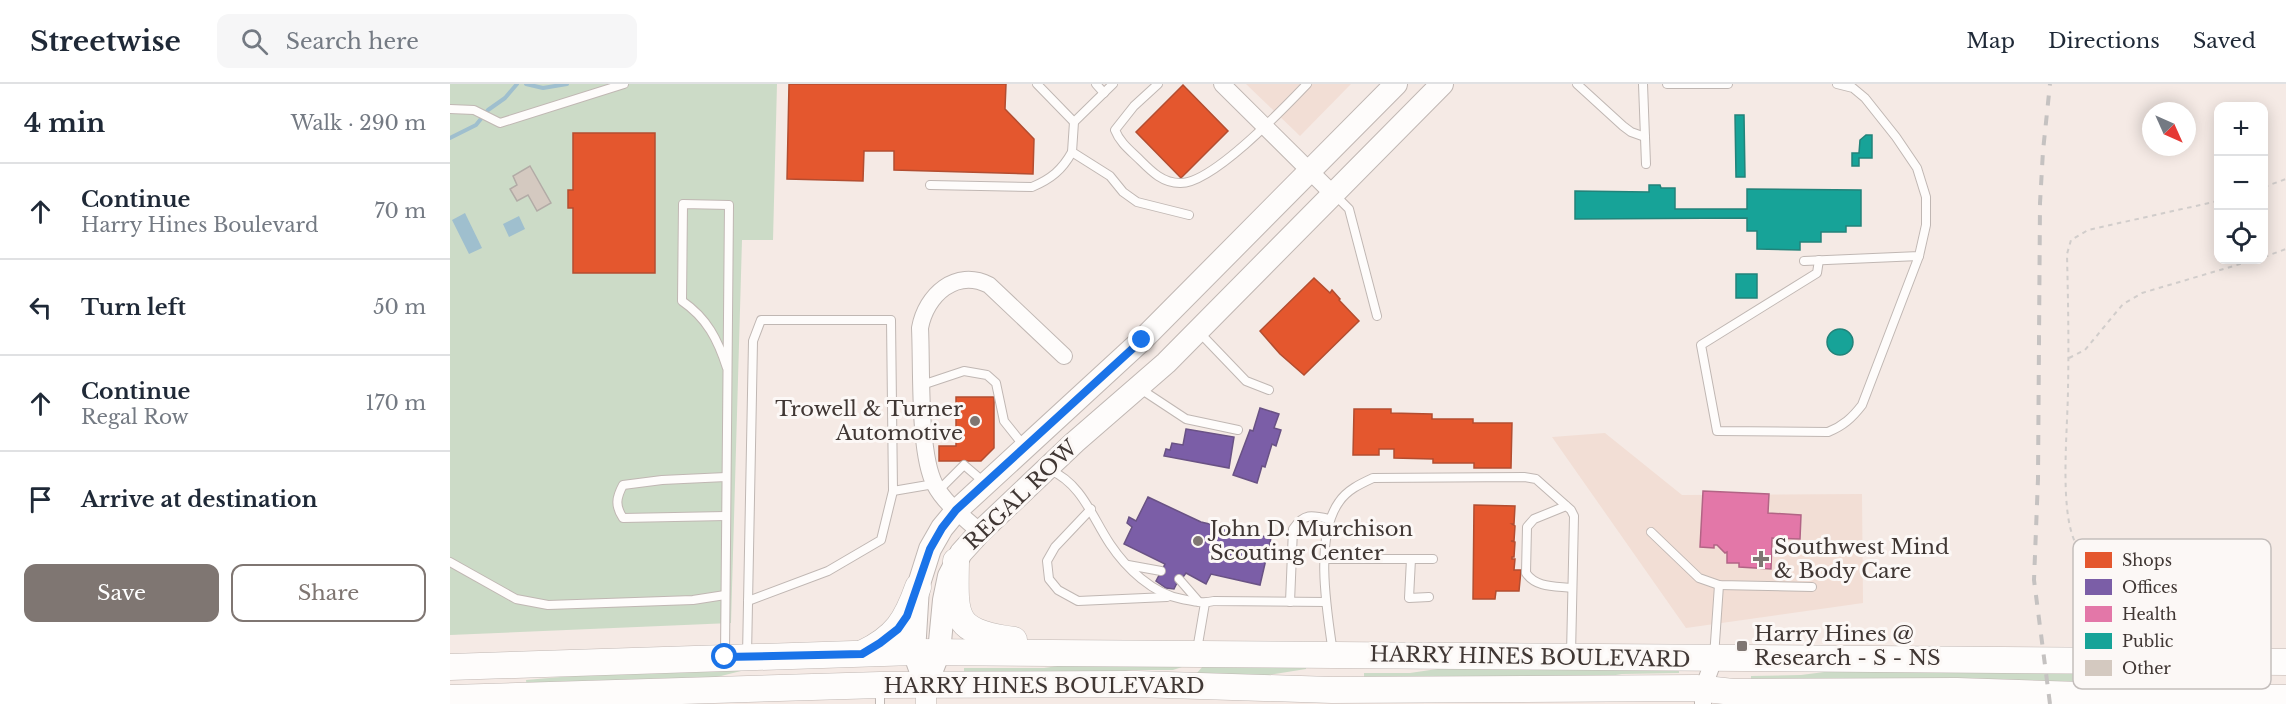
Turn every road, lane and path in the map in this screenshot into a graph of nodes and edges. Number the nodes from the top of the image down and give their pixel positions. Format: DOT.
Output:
graph roads {
  1 [pos="624,84"];
  2 [pos="1037,84"];
  3 [pos="1096,84"];
  4 [pos="1113,84"];
  5 [pos="1158,84"];
  6 [pos="1222,84"];
  7 [pos="1307,84"];
  8 [pos="1396,84"];
  9 [pos="1442,84"];
  10 [pos="1577,84"];
  11 [pos="1643,84"];
  12 [pos="1667,84"];
  13 [pos="1728,84"];
  14 [pos="1837,84"];
  15 [pos="1104,93"];
  16 [pos="450,108"];
  17 [pos="1074,122"];
  18 [pos="1265,128"];
  19 [pos="1645,137"];
  20 [pos="1072,152"];
  21 [pos="1646,164"];
  22 [pos="1310,171"];
  23 [pos="2286,179"];
  24 [pos="930,185"];
  25 [pos="2268,186"];
  26 [pos="1333,194"];
  27 [pos="2214,202"];
  28 [pos="1189,215"];
  29 [pos="2286,249"];
  30 [pos="1919,256"];
  31 [pos="2268,256"];
  32 [pos="1819,260"];
  33 [pos="1804,261"];
  34 [pos="2240,264"];
  35 [pos="1175,307"];
  36 [pos="1377,316"];
  37 [pos="1198,330"];
  38 [pos="1064,356"];
  39 [pos="2069,358"];
  40 [pos="727,369"];
  41 [pos="922,385"];
  42 [pos="1092,385"];
  43 [pos="1139,387"];
  44 [pos="1269,390"];
  45 [pos="1238,430"];
  46 [pos="1024,447"];
  47 [pos="1047,468"];
  48 [pos="726,477"];
  49 [pos="985,484"];
  50 [pos="936,487"];
  51 [pos="893,491"];
  52 [pos="1566,506"];
  53 [pos="1091,509"];
  54 [pos="956,510"];
  55 [pos="726,516"];
  56 [pos="1329,519"];
  57 [pos="980,532"];
  58 [pos="1651,532"];
  59 [pos="2074,539"];
  60 [pos="1326,559"];
  61 [pos="1412,559"];
  62 [pos="1433,559"];
  63 [pos="957,561"];
  64 [pos="450,562"];
  65 [pos="1128,565"];
  66 [pos="1161,571"];
  67 [pos="1179,579"];
  68 [pos="1719,585"];
  69 [pos="918,587"];
  70 [pos="1812,587"];
  71 [pos="1572,588"];
  72 [pos="725,595"];
  73 [pos="1169,597"];
  74 [pos="1429,597"];
  75 [pos="748,601"];
  76 [pos="1290,602"];
  77 [pos="1326,602"];
  78 [pos="1202,603"];
  79 [pos="927,652"];
  80 [pos="1079,653"];
  81 [pos="862,654"];
  82 [pos="1196,654"];
  83 [pos="1333,656"];
  84 [pos="736,657"];
  85 [pos="1571,658"];
  86 [pos="1714,659"];
  87 [pos="2073,661"];
  88 [pos="495,665"];
  89 [pos="450,667"];
  90 [pos="1136,684"];
  91 [pos="1333,693"];
  92 [pos="880,694"];
  93 [pos="926,694"];
  94 [pos="719,696"];
  95 [pos="1714,697"];
  96 [pos="650,698"];
  97 [pos="2286,698"];
  98 [pos="535,699"];
  99 [pos="573,699"];
  100 [pos="455,700"];
  101 [pos="496,700"];
  102 [pos="2115,700"];
  103 [pos="2233,700"];
  1 -- 16 [label="lane"];
  2 -- 17 [label="lane"];
  3 -- 15 [label="lane"];
  4 -- 15 [label="lane"];
  5 -- 18 [label="lane"];
  6 -- 18 [label="street"];
  7 -- 18 [label="lane"];
  8 -- 22 [label="main road, REGAL ROW"];
  9 -- 26 [label="main road, REGAL ROW"];
  10 -- 19 [label="lane"];
  11 -- 19 [label="lane"];
  12 -- 13 [label="lane"];
  14 -- 30 [label="lane"];
  15 -- 17 [label="lane"];
  17 -- 20 [label="lane"];
  18 -- 22 [label="street"];
  19 -- 21 [label="lane"];
  20 -- 24 [label="lane"];
  20 -- 28 [label="lane"];
  22 -- 26 [label="street"];
  22 -- 35 [label="main road, REGAL ROW"];
  23 -- 25 [label="path"];
  26 -- 36 [label="lane"];
  26 -- 37 [label="main road, REGAL ROW"];
  27 -- 39 [label="path"];
  29 -- 31 [label="path"];
  30 -- 32 [label="lane"];
  30 -- 32 [label="lane"];
  32 -- 33 [label="lane"];
  34 -- 39 [label="path"];
  35 -- 37 [label="main road"];
  35 -- 42 [label="main road, REGAL ROW"];
  37 -- 43 [label="main road, REGAL ROW"];
  37 -- 44 [label="lane"];
  38 -- 41 [label="street"];
  39 -- 59 [label="path"];
  40 -- 40 [label="lane"];
  40 -- 48 [label="lane"];
  41 -- 46 [label="lane"];
  41 -- 50 [label="street"];
  42 -- 46 [label="main road, REGAL ROW"];
  42 -- 47 [label="main road"];
  43 -- 45 [label="lane"];
  43 -- 47 [label="main road, REGAL ROW"];
  46 -- 49 [label="main road, REGAL ROW"];
  47 -- 53 [label="lane"];
  47 -- 57 [label="main road, REGAL ROW"];
  48 -- 55 [label="lane"];
  48 -- 55 [label="lane"];
  49 -- 50 [label="lane"];
  49 -- 54 [label="main road, REGAL ROW"];
  50 -- 51 [label="lane"];
  50 -- 54 [label="street"];
  51 -- 75 [label="lane"];
  51 -- 75 [label="lane"];
  52 -- 56 [label="lane"];
  52 -- 71 [label="lane"];
  52 -- 71 [label="lane"];
  53 -- 65 [label="lane"];
  53 -- 73 [label="lane"];
  54 -- 57 [label="street"];
  54 -- 69 [label="main road, REGAL ROW"];
  55 -- 72 [label="lane"];
  56 -- 60 [label="lane"];
  56 -- 76 [label="lane"];
  57 -- 63 [label="main road, REGAL ROW"];
  58 -- 68 [label="lane"];
  60 -- 61 [label="lane"];
  60 -- 77 [label="lane"];
  61 -- 62 [label="lane"];
  61 -- 74 [label="lane"];
  63 -- 79 [label="main road, REGAL ROW"];
  63 -- 80 [label="main road"];
  64 -- 72 [label="lane"];
  65 -- 66 [label="lane"];
  65 -- 73 [label="lane"];
  67 -- 78 [label="lane"];
  68 -- 70 [label="lane"];
  68 -- 86 [label="lane"];
  69 -- 79 [label="main road, REGAL ROW"];
  69 -- 81 [label="main road"];
  71 -- 85 [label="lane"];
  72 -- 84 [label="lane"];
  73 -- 78 [label="lane"];
  75 -- 84 [label="lane"];
  76 -- 77 [label="lane"];
  76 -- 78 [label="lane"];
  77 -- 83 [label="lane"];
  78 -- 82 [label="lane"];
  79 -- 80 [label="main road, HARRY HINES BOULEVARD"];
  79 -- 81 [label="main road, HARRY HINES BOULEVARD"];
  79 -- 93 [label="main road, REGAL ROW"];
  80 -- 82 [label="main road, HARRY HINES BOULEVARD"];
  81 -- 84 [label="main road, HARRY HINES BOULEVARD"];
  82 -- 83 [label="main road, HARRY HINES BOULEVARD"];
  82 -- 90 [label="main road"];
  83 -- 85 [label="main road, HARRY HINES BOULEVARD"];
  83 -- 91 [label="main road"];
  84 -- 88 [label="main road, HARRY HINES BOULEVARD"];
  85 -- 86 [label="main road, HARRY HINES BOULEVARD"];
  86 -- 87 [label="main road, HARRY HINES BOULEVARD"];
  86 -- 95 [label="street"];
  88 -- 89 [label="main road, HARRY HINES BOULEVARD"];
  88 -- 101 [label="street"];
  90 -- 91 [label="main road, HARRY HINES BOULEVARD"];
  90 -- 93 [label="main road, HARRY HINES BOULEVARD"];
  91 -- 95 [label="main road, HARRY HINES BOULEVARD"];
  92 -- 93 [label="main road, HARRY HINES BOULEVARD"];
  92 -- 94 [label="main road, HARRY HINES BOULEVARD"];
  94 -- 96 [label="main road, HARRY HINES BOULEVARD"];
  95 -- 102 [label="main road, HARRY HINES BOULEVARD"];
  96 -- 99 [label="main road, HARRY HINES BOULEVARD"];
  97 -- 103 [label="main road, HARRY HINES BOULEVARD"];
  98 -- 99 [label="main road, HARRY HINES BOULEVARD"];
  98 -- 101 [label="main road, HARRY HINES BOULEVARD"];
  100 -- 101 [label="main road, HARRY HINES BOULEVARD"];
  102 -- 103 [label="main road, HARRY HINES BOULEVARD"];
}
